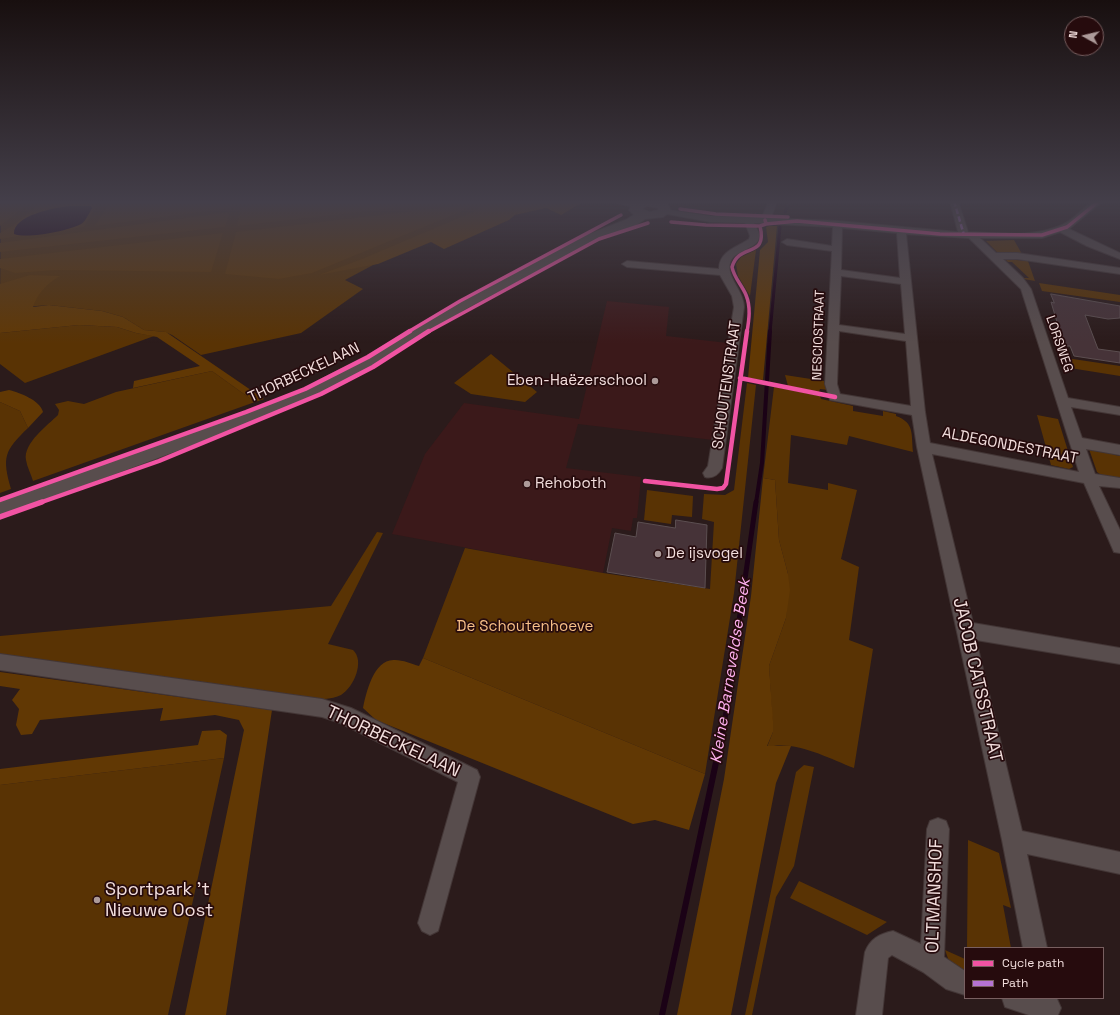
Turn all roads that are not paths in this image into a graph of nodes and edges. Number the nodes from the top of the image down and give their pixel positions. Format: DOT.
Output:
graph roads {
  1 [pos="570,248"];
  2 [pos="739,248"];
  3 [pos="832,248"];
  4 [pos="903,248"];
  5 [pos="985,248"];
  6 [pos="1101,248"];
  7 [pos="836,249"];
  8 [pos="995,256"];
  9 [pos="1120,256"];
  10 [pos="627,264"];
  11 [pos="1120,271"];
  12 [pos="724,272"];
  13 [pos="836,272"];
  14 [pos="907,282"];
  15 [pos="833,327"];
  16 [pos="912,339"];
  17 [pos="1064,401"];
  18 [pos="1120,411"];
  19 [pos="918,412"];
  20 [pos="1076,442"];
  21 [pos="924,447"];
  22 [pos="1120,450"];
  23 [pos="710,473"];
  24 [pos="1089,479"];
  25 [pos="1120,483"];
  26 [pos="0,508"];
  27 [pos="1120,547"];
  28 [pos="966,630"];
  29 [pos="1120,656"];
  30 [pos="0,662"];
  31 [pos="938,829"];
  32 [pos="1013,840"];
  33 [pos="1120,863"];
  34 [pos="430,923"];
  35 [pos="1036,947"];
  36 [pos="932,963"];
  37 [pos="964,983"];
  38 [pos="1018,999"];
  39 [pos="1048,1007"];
  40 [pos="869,1015"];
  1 -- 26 [label="main road, THORBECKELAAN"];
  2 -- 12 [label="street"];
  3 -- 7 [label="street"];
  4 -- 14 [label="street, JACOB CATSSTRAAT"];
  5 -- 8 [label="street, LORSWEG"];
  6 -- 9 [label="street"];
  7 -- 13 [label="street, NESCIOSTRAAT"];
  8 -- 11 [label="street"];
  8 -- 17 [label="street, LORSWEG"];
  10 -- 12 [label="street"];
  12 -- 23 [label="street, SCHOUTENSTRAAT"];
  13 -- 14 [label="street"];
  13 -- 15 [label="street, NESCIOSTRAAT"];
  14 -- 16 [label="street, JACOB CATSSTRAAT"];
  15 -- 16 [label="street"];
  15 -- 19 [label="street, NESCIOSTRAAT"];
  16 -- 19 [label="street, JACOB CATSSTRAAT"];
  17 -- 18 [label="street"];
  17 -- 20 [label="street, LORSWEG"];
  19 -- 21 [label="street, JACOB CATSSTRAAT"];
  20 -- 22 [label="street"];
  20 -- 24 [label="street, LORSWEG"];
  21 -- 24 [label="street, ALDEGONDESTRAAT"];
  21 -- 28 [label="street, JACOB CATSSTRAAT"];
  24 -- 25 [label="street, ALDEGONDESTRAAT"];
  24 -- 27 [label="street, LORSWEG"];
  28 -- 29 [label="street"];
  28 -- 32 [label="street, JACOB CATSSTRAAT"];
  30 -- 34 [label="street, THORBECKELAAN"];
  31 -- 36 [label="street, OLTMANSHOF"];
  32 -- 33 [label="street"];
  32 -- 35 [label="street, JACOB CATSSTRAAT"];
  36 -- 37 [label="street, OLTMANSHOF"];
  36 -- 40 [label="street, OLTMANSHOF"];
  38 -- 39 [label="street"];
}
